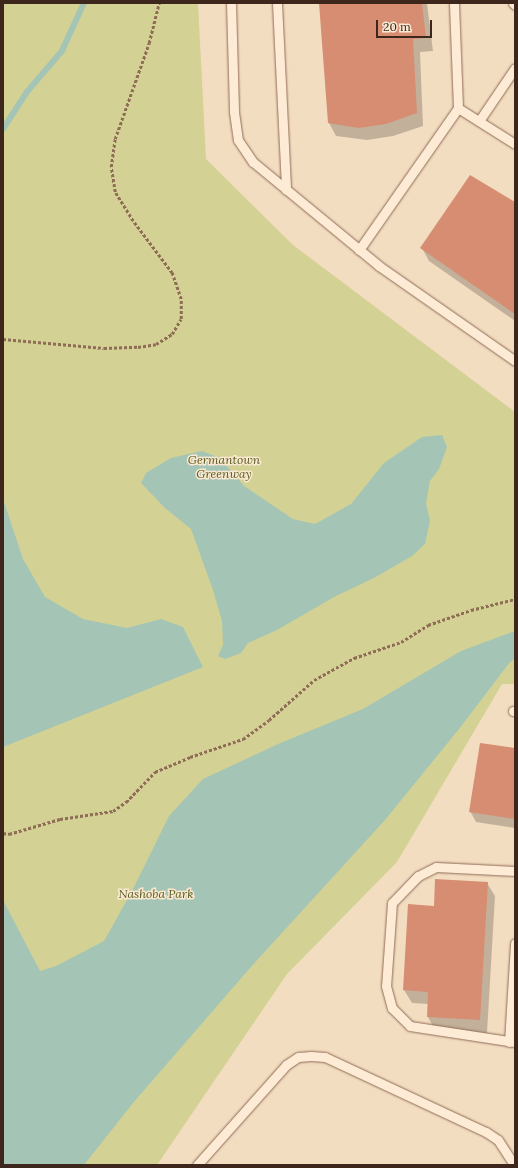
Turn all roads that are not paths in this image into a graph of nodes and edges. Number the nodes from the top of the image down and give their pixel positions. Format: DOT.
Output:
graph roads {
  1 [pos="231,3"];
  2 [pos="277,3"];
  3 [pos="454,3"];
  4 [pos="515,68"];
  5 [pos="458,108"];
  6 [pos="479,122"];
  7 [pos="515,144"];
  8 [pos="286,190"];
  9 [pos="359,250"];
  10 [pos="515,361"];
  11 [pos="515,871"];
  12 [pos="515,943"];
  13 [pos="512,1042"];
  14 [pos="197,1165"];
  15 [pos="514,1165"];
  1 -- 8 [label="lane"];
  2 -- 8 [label="lane"];
  3 -- 5 [label="lane"];
  4 -- 6 [label="lane"];
  5 -- 6 [label="lane"];
  5 -- 9 [label="lane"];
  6 -- 7 [label="lane"];
  8 -- 9 [label="lane"];
  9 -- 10 [label="lane"];
  11 -- 13 [label="lane"];
  12 -- 13 [label="lane"];
  14 -- 15 [label="lane"];
}
